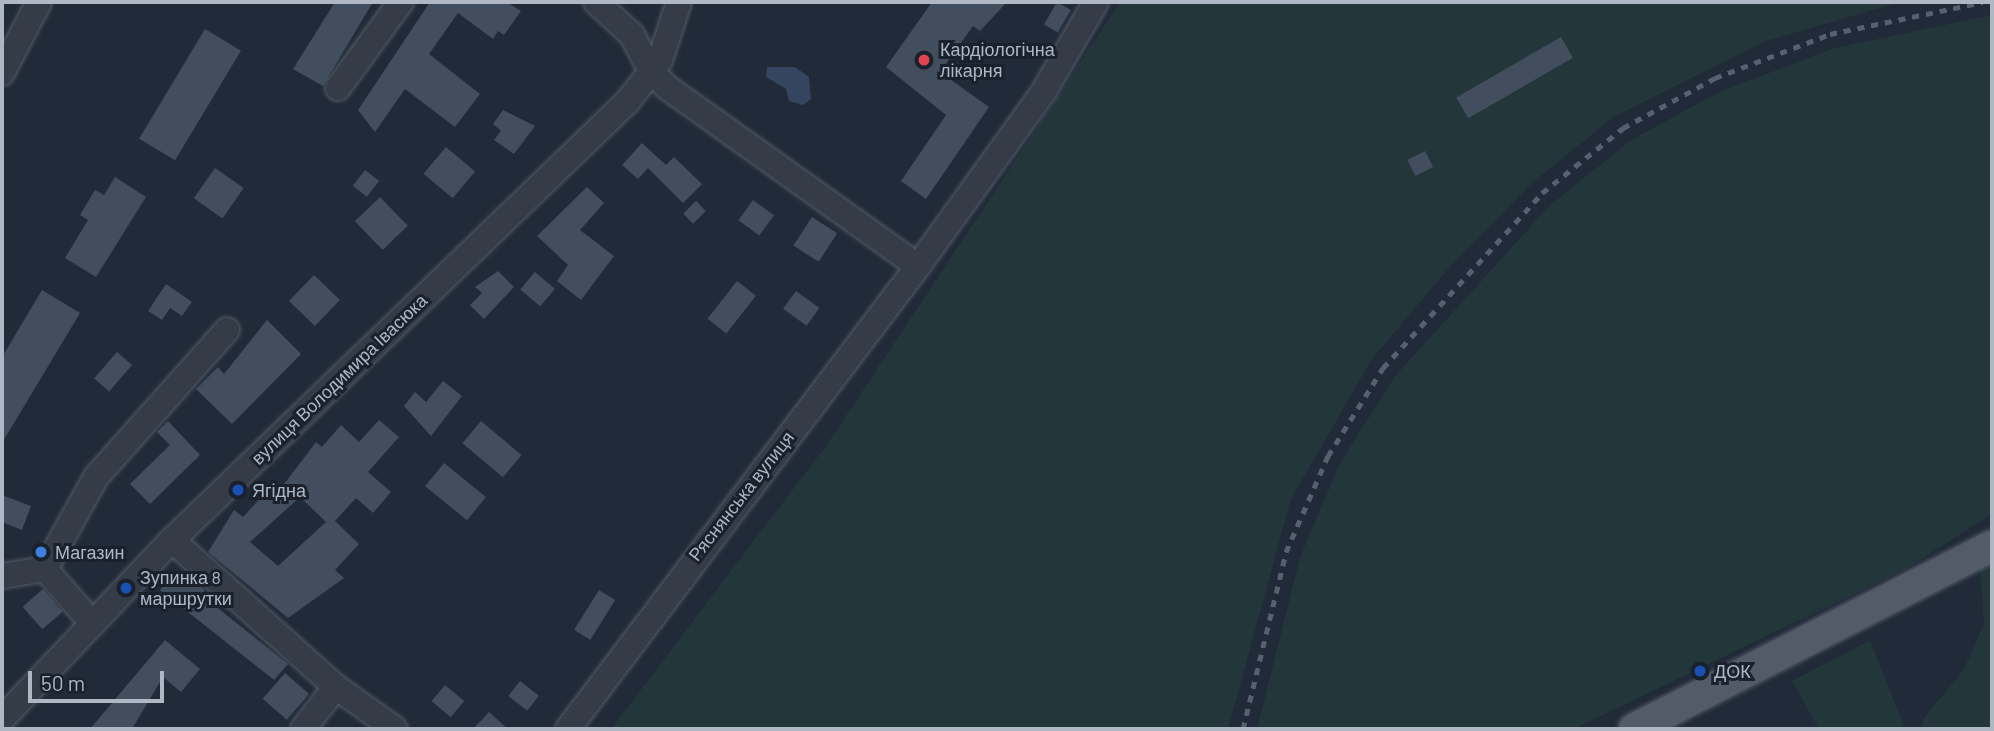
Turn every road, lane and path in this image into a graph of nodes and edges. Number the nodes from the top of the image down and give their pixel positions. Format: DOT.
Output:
graph roads {
  1 [pos="39,2"];
  2 [pos="401,2"];
  3 [pos="596,2"];
  4 [pos="679,2"];
  5 [pos="1096,2"];
  6 [pos="2,73"];
  7 [pos="652,73"];
  8 [pos="338,88"];
  9 [pos="918,266"];
  10 [pos="227,330"];
  11 [pos="172,540"];
  12 [pos="1992,545"];
  13 [pos="45,569"];
  14 [pos="2,576"];
  15 [pos="91,622"];
  16 [pos="336,687"];
  17 [pos="2,719"];
  18 [pos="303,729"];
  19 [pos="395,729"];
  20 [pos="568,729"];
  21 [pos="1634,729"];
  1 -- 6 [label="street"];
  2 -- 8 [label="street"];
  3 -- 7 [label="street"];
  4 -- 7 [label="street"];
  5 -- 9 [label="street, Ряснянська вулиця"];
  7 -- 9 [label="street"];
  7 -- 11 [label="street, вулиця Володимира Івасюка"];
  9 -- 20 [label="street, Ряснянська вулиця"];
  10 -- 13 [label="street"];
  11 -- 15 [label="street, вулиця Володимира Івасюка"];
  11 -- 16 [label="street"];
  12 -- 21 [label="main road"];
  13 -- 14 [label="street"];
  13 -- 15 [label="street"];
  15 -- 17 [label="street, вулиця Володимира Івасюка"];
  16 -- 18 [label="street"];
  16 -- 19 [label="street"];
}
